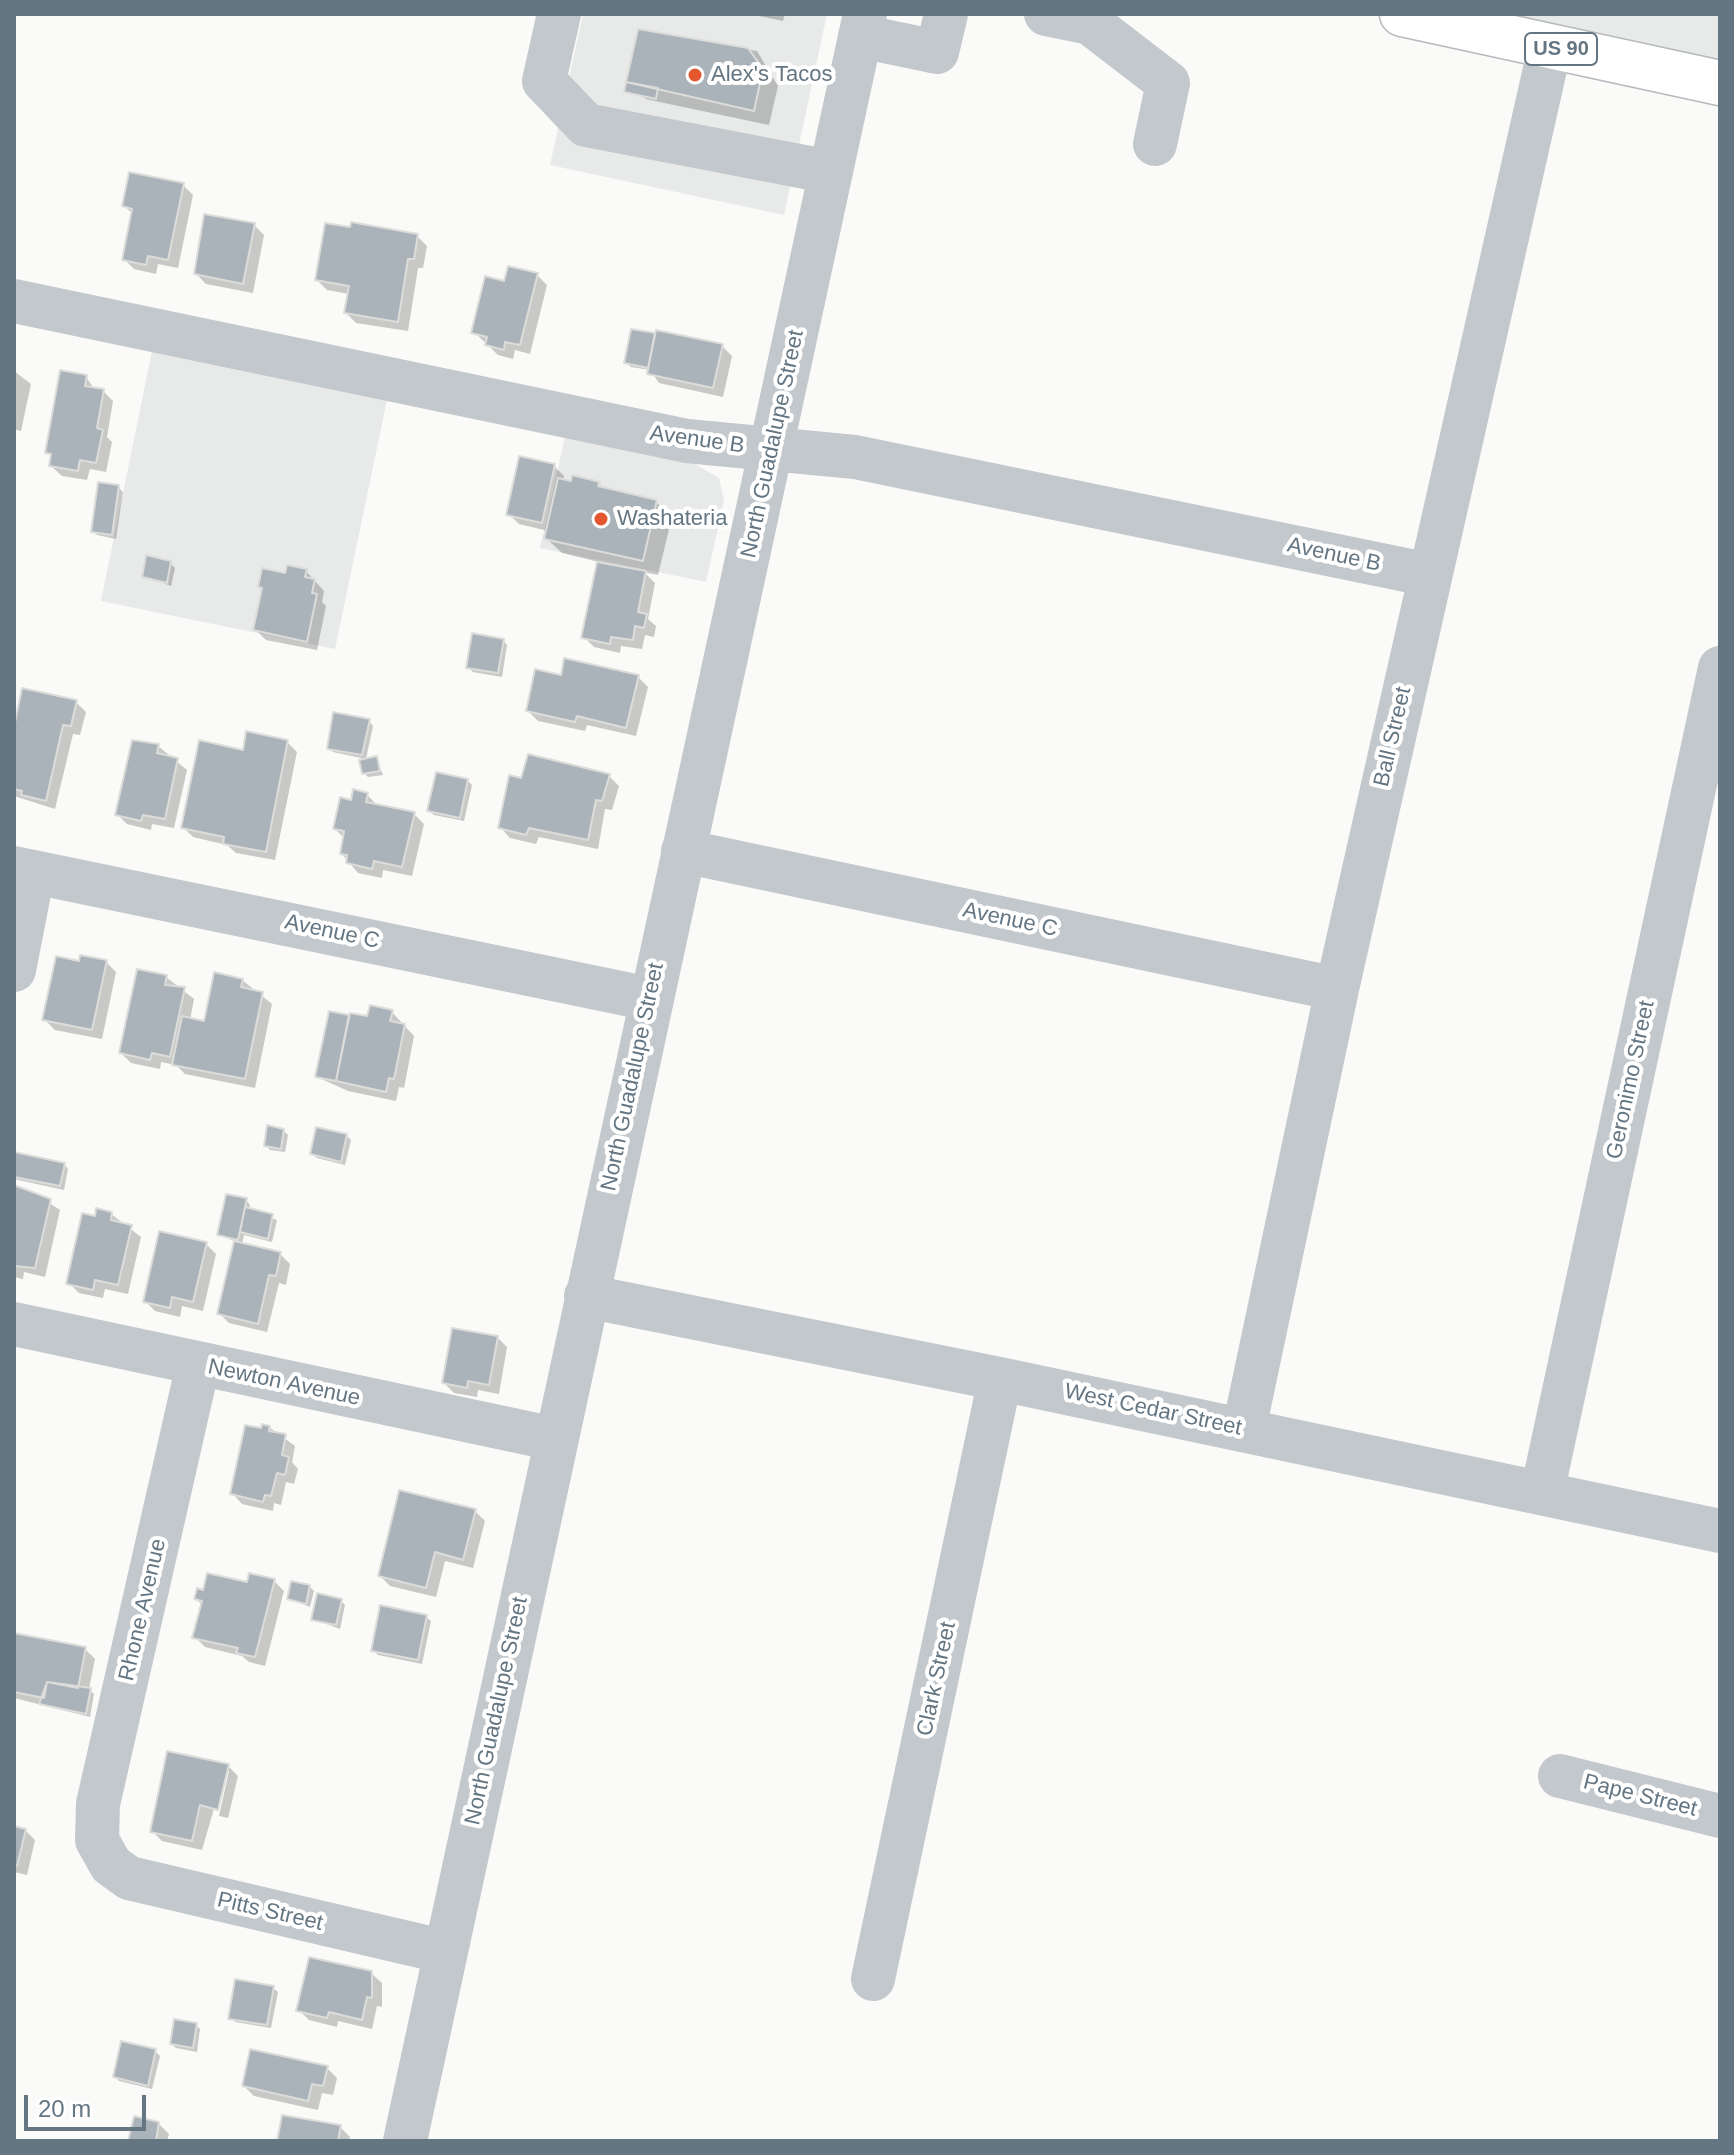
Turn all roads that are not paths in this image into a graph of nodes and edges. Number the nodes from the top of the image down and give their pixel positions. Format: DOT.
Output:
graph roads {
  1 [pos="559,14"];
  2 [pos="946,14"];
  3 [pos="1046,14"];
  4 [pos="1402,14"];
  5 [pos="1091,19"];
  6 [pos="862,25"];
  7 [pos="1550,47"];
  8 [pos="1720,83"];
  9 [pos="1155,144"];
  10 [pos="831,172"];
  11 [pos="14,301"];
  12 [pos="773,449"];
  13 [pos="1430,575"];
  14 [pos="1720,668"];
  15 [pos="683,851"];
  16 [pos="23,870"];
  17 [pos="14,970"];
  18 [pos="1337,989"];
  19 [pos="650,999"];
  20 [pos="586,1296"];
  21 [pos="14,1324"];
  22 [pos="198,1365"];
  23 [pos="1000,1379"];
  24 [pos="1244,1429"];
  25 [pos="555,1439"];
  26 [pos="1542,1493"];
  27 [pos="1720,1531"];
  28 [pos="1560,1776"];
  29 [pos="1720,1816"];
  30 [pos="103,1854"];
  31 [pos="446,1952"];
  32 [pos="873,1979"];
  33 [pos="405,2141"];
  1 -- 10 [label="street"];
  2 -- 6 [label="street"];
  3 -- 5 [label="street"];
  4 -- 7 [label="main road, US 90"];
  5 -- 9 [label="street"];
  6 -- 10 [label="street, North Guadalupe Street"];
  7 -- 8 [label="main road, US 90"];
  7 -- 13 [label="street, Ball Street"];
  10 -- 12 [label="street, North Guadalupe Street"];
  11 -- 12 [label="street, Avenue B"];
  12 -- 13 [label="street, Avenue B"];
  12 -- 15 [label="street, North Guadalupe Street"];
  13 -- 18 [label="street, Ball Street"];
  14 -- 26 [label="street, Geronimo Street"];
  15 -- 18 [label="street, Avenue C"];
  15 -- 19 [label="street, North Guadalupe Street"];
  16 -- 17 [label="street"];
  16 -- 19 [label="street, Avenue C"];
  18 -- 24 [label="street, Ball Street"];
  19 -- 20 [label="street, North Guadalupe Street"];
  20 -- 23 [label="street, West Cedar Street"];
  20 -- 25 [label="street, North Guadalupe Street"];
  21 -- 22 [label="street, Newton Avenue"];
  22 -- 25 [label="street, Newton Avenue"];
  22 -- 30 [label="street, Rhone Avenue"];
  23 -- 24 [label="street, West Cedar Street"];
  23 -- 32 [label="street, Clark Street"];
  24 -- 26 [label="street, West Cedar Street"];
  25 -- 31 [label="street, North Guadalupe Street"];
  26 -- 27 [label="street, West Cedar Street"];
  28 -- 29 [label="street, Pape Street"];
  30 -- 31 [label="street, Pitts Street"];
  31 -- 33 [label="street, North Guadalupe Street"];
}
